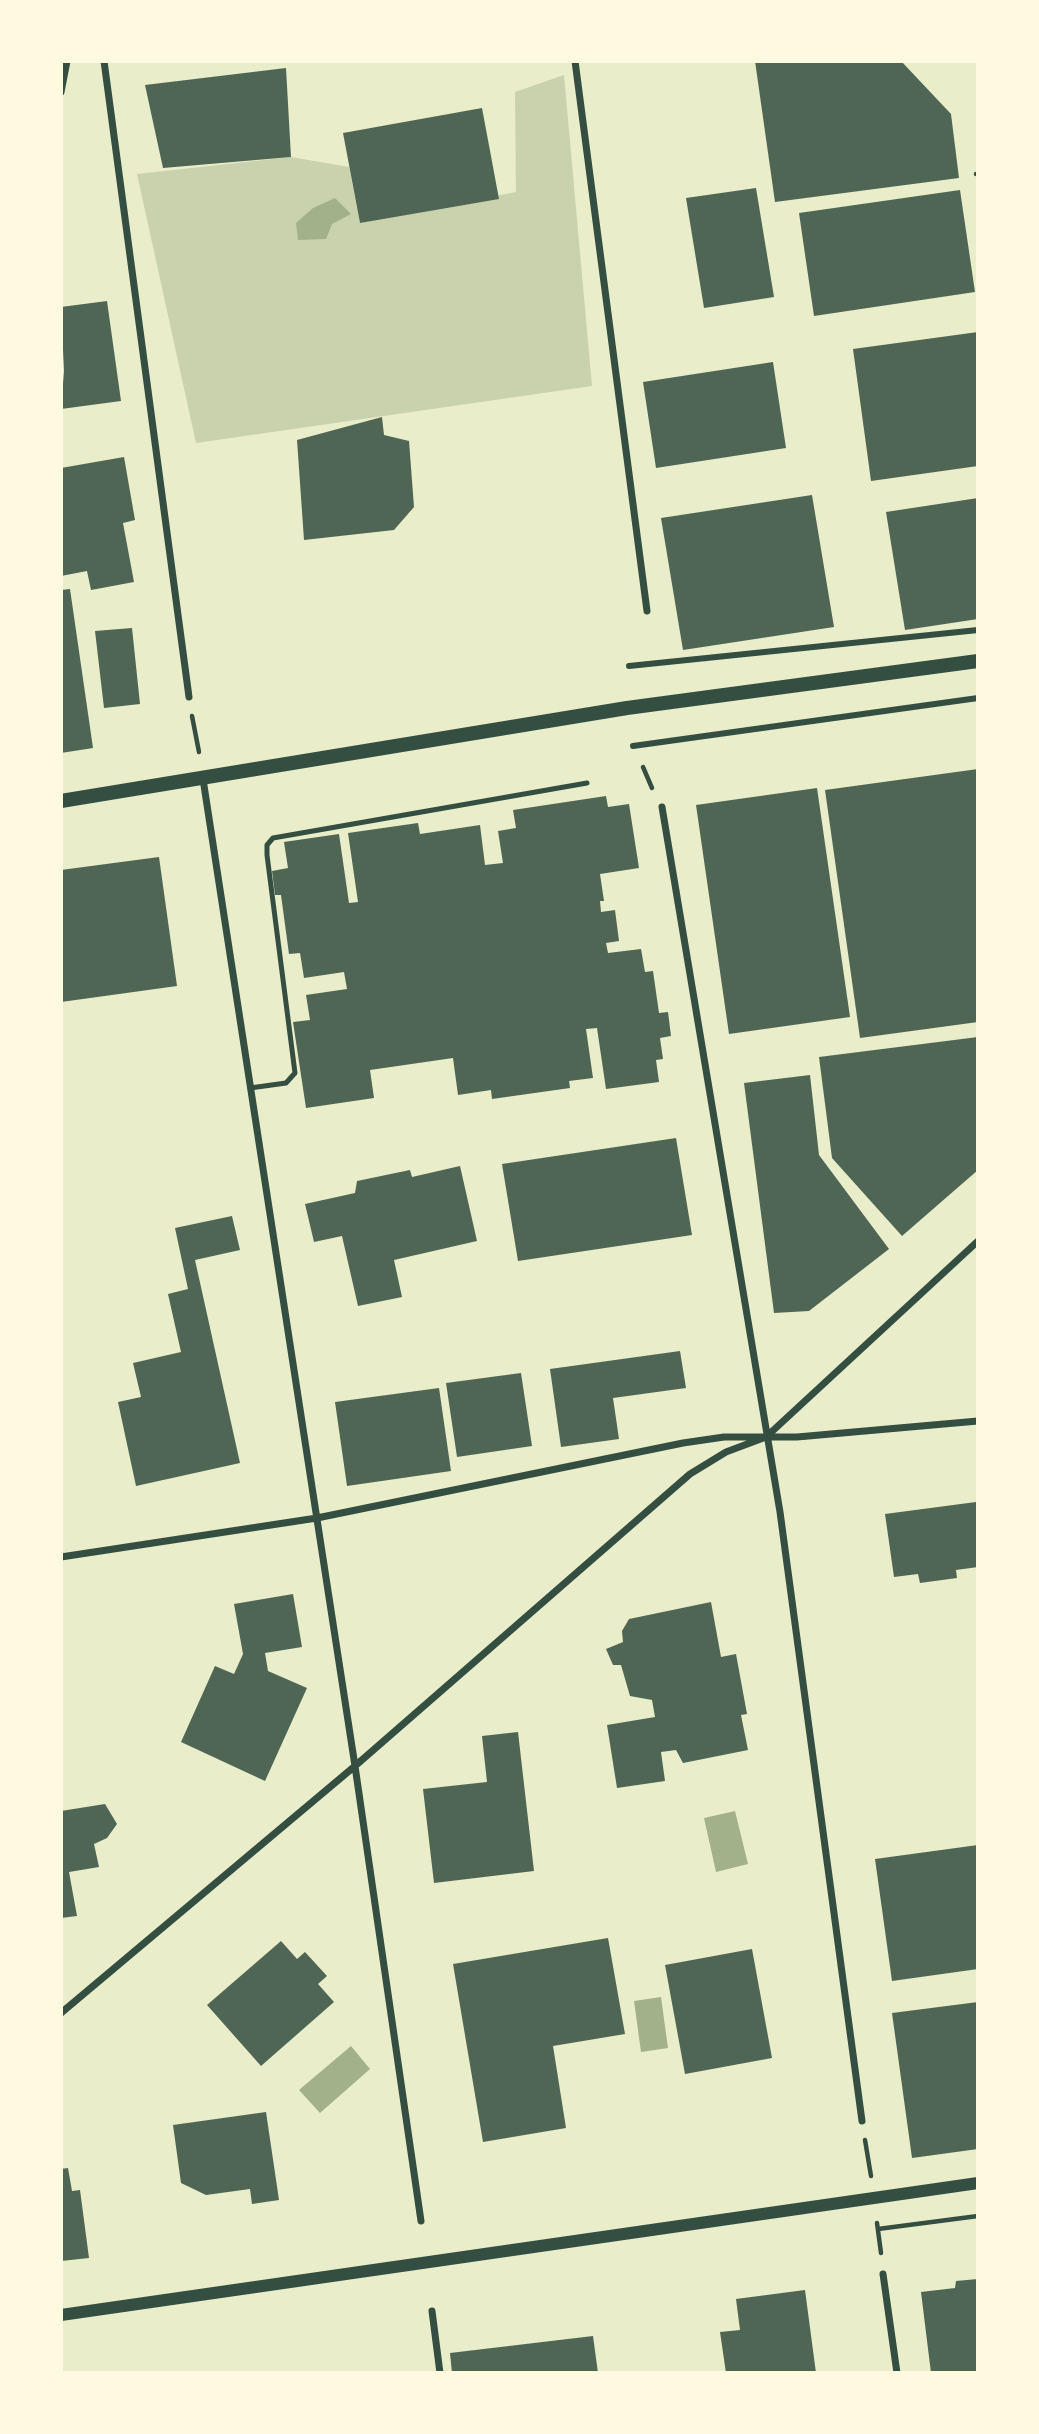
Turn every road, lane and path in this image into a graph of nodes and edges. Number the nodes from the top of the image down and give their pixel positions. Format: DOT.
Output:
graph roads {
  1 [pos="68,61"];
  2 [pos="104,61"];
  3 [pos="575,61"];
  4 [pos="61,92"];
  5 [pos="647,611"];
  6 [pos="978,630"];
  7 [pos="978,661"];
  8 [pos="629,666"];
  9 [pos="189,697"];
  10 [pos="978,698"];
  11 [pos="632,746"];
  12 [pos="203,779"];
  13 [pos="587,783"];
  14 [pos="61,801"];
  15 [pos="662,807"];
  16 [pos="250,1088"];
  17 [pos="978,1241"];
  18 [pos="978,1421"];
  19 [pos="766,1437"];
  20 [pos="317,1518"];
  21 [pos="61,1557"];
  22 [pos="355,1766"];
  23 [pos="61,2013"];
  24 [pos="862,2121"];
  25 [pos="978,2183"];
  26 [pos="978,2216"];
  27 [pos="421,2221"];
  28 [pos="878,2229"];
  29 [pos="883,2274"];
  30 [pos="432,2311"];
  31 [pos="61,2315"];
  32 [pos="440,2373"];
  33 [pos="897,2373"];
  1 -- 4 [label="street"];
  2 -- 9 [label="street"];
  3 -- 5 [label="street"];
  6 -- 8 [label="street"];
  7 -- 12 [label="main road"];
  9 -- 12 [label="path"];
  10 -- 11 [label="street"];
  12 -- 14 [label="main road"];
  12 -- 16 [label="street"];
  13 -- 16 [label="lane"];
  15 -- 19 [label="street"];
  16 -- 20 [label="street"];
  17 -- 19 [label="street"];
  18 -- 19 [label="street"];
  19 -- 20 [label="street"];
  19 -- 22 [label="street"];
  19 -- 24 [label="street"];
  20 -- 21 [label="street"];
  20 -- 22 [label="street"];
  22 -- 23 [label="street"];
  22 -- 27 [label="street"];
  25 -- 31 [label="street"];
  26 -- 28 [label="path"];
  29 -- 33 [label="street"];
  30 -- 32 [label="street"];
}
